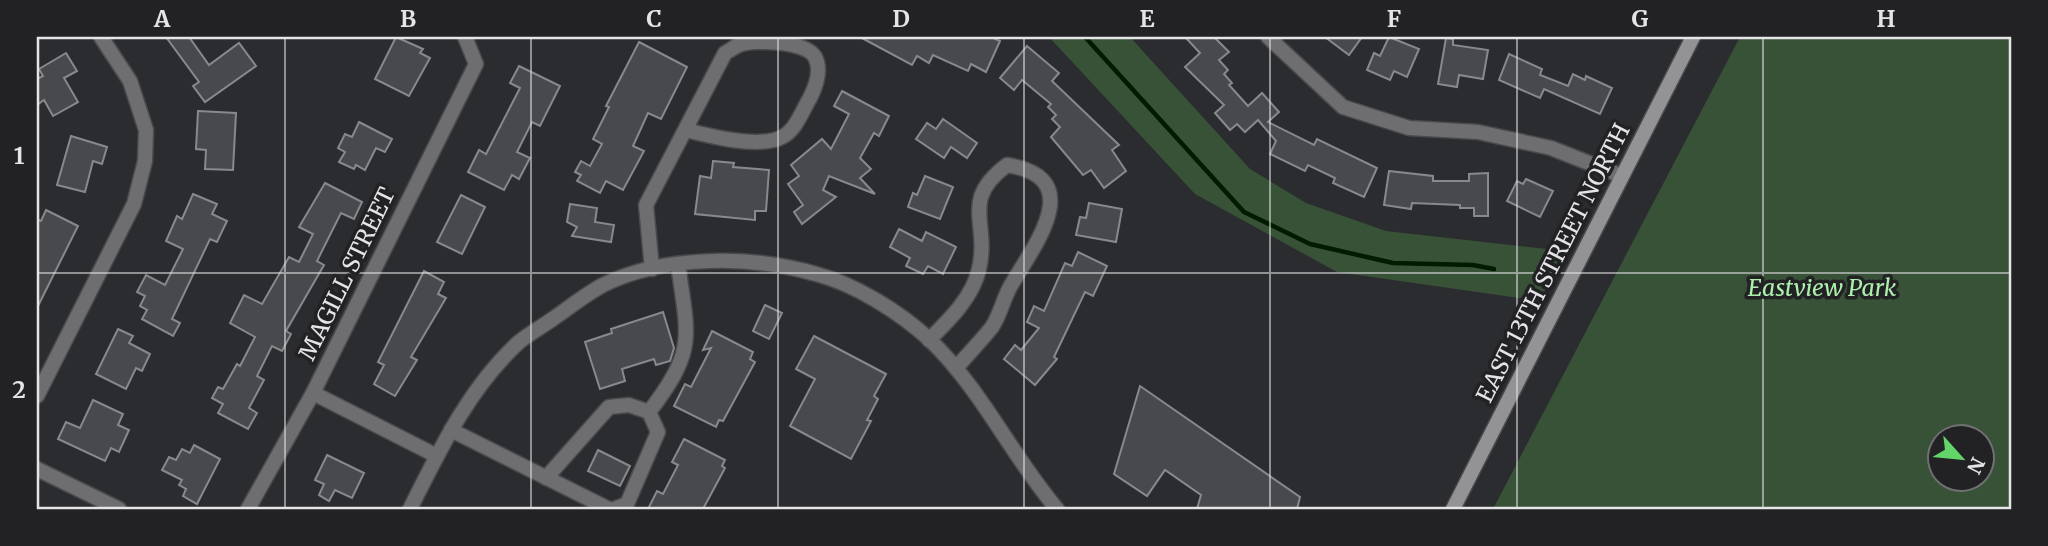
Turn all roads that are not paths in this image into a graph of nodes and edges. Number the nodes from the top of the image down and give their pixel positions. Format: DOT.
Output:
graph roads {
  1 [pos="101,37"];
  2 [pos="465,37"];
  3 [pos="1268,37"];
  4 [pos="1693,37"];
  5 [pos="686,130"];
  6 [pos="1622,176"];
  7 [pos="678,264"];
  8 [pos="652,268"];
  9 [pos="929,340"];
  10 [pos="956,368"];
  11 [pos="313,393"];
  12 [pos="37,396"];
  13 [pos="649,412"];
  14 [pos="451,430"];
  15 [pos="437,456"];
  16 [pos="37,469"];
  17 [pos="546,478"];
  18 [pos="120,509"];
  19 [pos="248,509"];
  20 [pos="410,509"];
  21 [pos="612,509"];
  22 [pos="1057,509"];
  23 [pos="1453,509"];
  1 -- 12 [label="street"];
  2 -- 11 [label="street, MAGILL STREET"];
  3 -- 6 [label="street"];
  4 -- 6 [label="main road, EAST 13TH STREET NORTH"];
  5 -- 5 [label="street"];
  5 -- 8 [label="street"];
  6 -- 23 [label="main road, EAST 13TH STREET NORTH"];
  7 -- 8 [label="street"];
  7 -- 9 [label="street"];
  7 -- 13 [label="street"];
  8 -- 14 [label="street"];
  9 -- 10 [label="street"];
  9 -- 10 [label="street"];
  10 -- 22 [label="street"];
  11 -- 15 [label="street"];
  11 -- 19 [label="street, MAGILL STREET"];
  13 -- 17 [label="street"];
  13 -- 21 [label="street"];
  14 -- 15 [label="street"];
  14 -- 17 [label="street"];
  15 -- 20 [label="street"];
  16 -- 18 [label="street"];
  17 -- 21 [label="street"];
}
